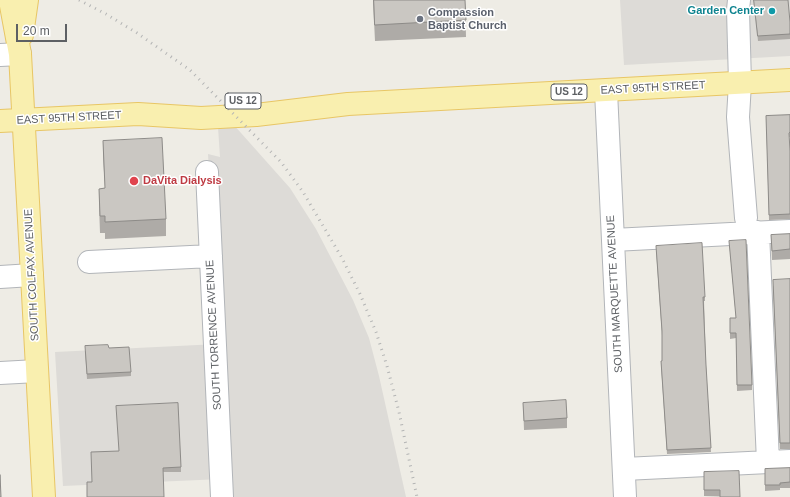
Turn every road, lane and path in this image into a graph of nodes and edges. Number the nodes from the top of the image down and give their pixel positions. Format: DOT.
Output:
graph roads {
  1 [pos="10,0"];
  2 [pos="27,0"];
  3 [pos="739,0"];
  4 [pos="10,55"];
  5 [pos="790,80"];
  6 [pos="740,83"];
  7 [pos="606,91"];
  8 [pos="23,120"];
  9 [pos="0,121"];
  10 [pos="207,172"];
  11 [pos="752,225"];
  12 [pos="790,231"];
  13 [pos="613,240"];
  14 [pos="211,256"];
  15 [pos="89,262"];
  16 [pos="32,275"];
  17 [pos="0,277"];
  18 [pos="37,371"];
  19 [pos="0,373"];
  20 [pos="790,461"];
  21 [pos="768,462"];
  22 [pos="624,469"];
  23 [pos="44,497"];
  24 [pos="222,497"];
  25 [pos="625,497"];
  1 -- 4 [label="main road, SOUTH COLFAX AVENUE"];
  2 -- 4 [label="main road, SOUTH COLFAX AVENUE"];
  3 -- 6 [label="street"];
  4 -- 8 [label="main road, SOUTH COLFAX AVENUE"];
  5 -- 6 [label="main road, EAST 95TH STREET / US 12"];
  6 -- 7 [label="main road, EAST 95TH STREET / US 12"];
  6 -- 11 [label="street"];
  7 -- 8 [label="main road, EAST 95TH STREET / US 12"];
  7 -- 13 [label="street, SOUTH MARQUETTE AVENUE"];
  8 -- 9 [label="main road, EAST 95TH STREET / US 12"];
  8 -- 16 [label="main road, SOUTH COLFAX AVENUE"];
  10 -- 14 [label="street, SOUTH TORRENCE AVENUE"];
  11 -- 12 [label="street"];
  11 -- 13 [label="street"];
  11 -- 21 [label="street"];
  13 -- 22 [label="street, SOUTH MARQUETTE AVENUE"];
  14 -- 15 [label="street"];
  14 -- 24 [label="street, SOUTH TORRENCE AVENUE"];
  16 -- 17 [label="street"];
  16 -- 18 [label="main road, SOUTH COLFAX AVENUE"];
  18 -- 19 [label="street"];
  18 -- 23 [label="main road, SOUTH COLFAX AVENUE"];
  20 -- 21 [label="street"];
  21 -- 22 [label="street"];
  22 -- 25 [label="street, SOUTH MARQUETTE AVENUE"];
}
